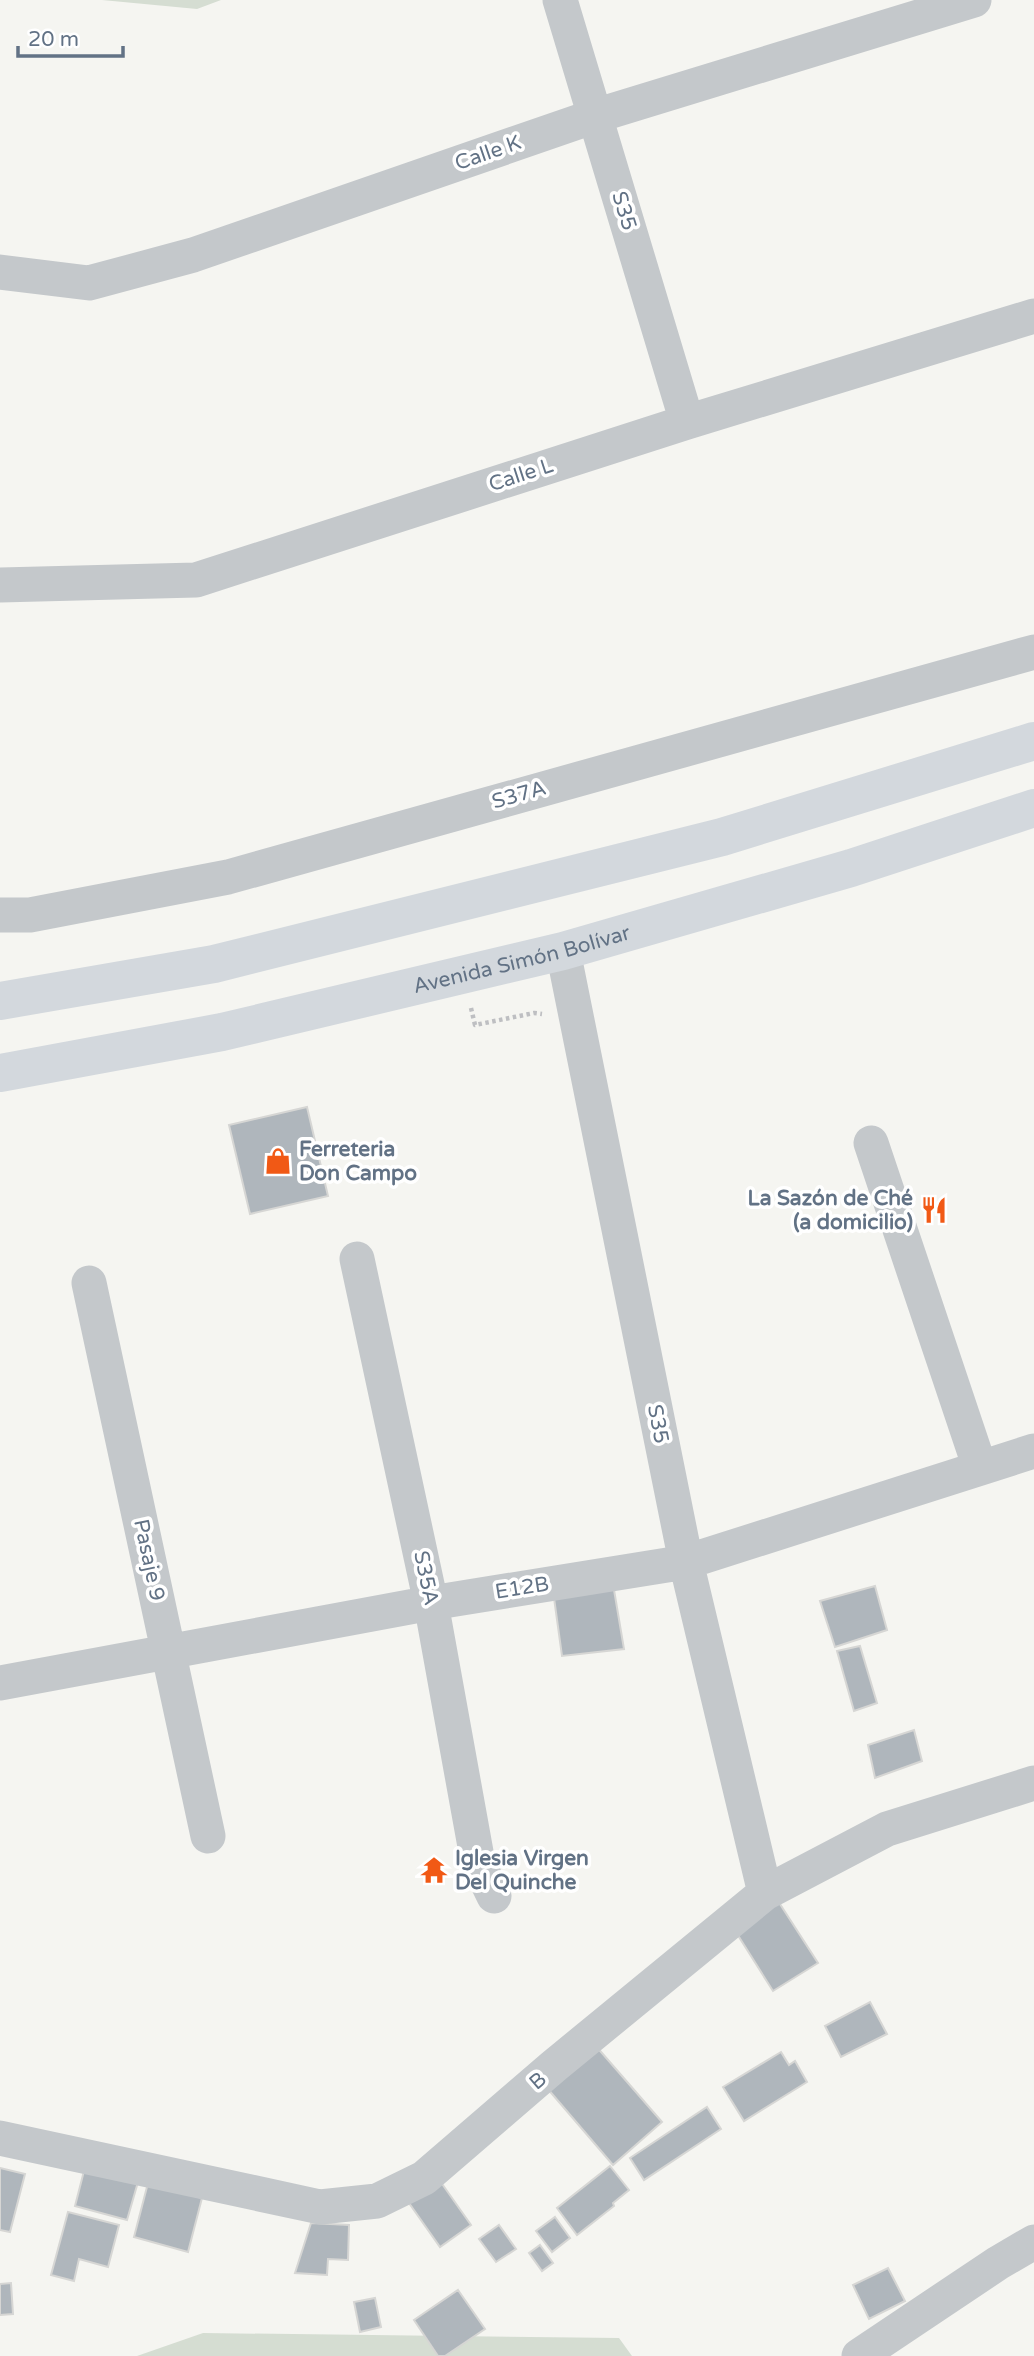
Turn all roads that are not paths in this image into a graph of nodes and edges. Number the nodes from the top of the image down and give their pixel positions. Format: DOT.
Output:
graph roads {
  1 [pos="560,0"];
  2 [pos="974,0"];
  3 [pos="595,116"];
  4 [pos="0,272"];
  5 [pos="1034,316"];
  6 [pos="687,422"];
  7 [pos="0,585"];
  8 [pos="1034,652"];
  9 [pos="1034,741"];
  10 [pos="1034,808"];
  11 [pos="0,915"];
  12 [pos="563,951"];
  13 [pos="0,1001"];
  14 [pos="0,1073"];
  15 [pos="871,1143"];
  16 [pos="357,1259"];
  17 [pos="89,1283"];
  18 [pos="1034,1451"];
  19 [pos="980,1468"];
  20 [pos="686,1562"];
  21 [pos="432,1603"];
  22 [pos="169,1652"];
  23 [pos="0,1683"];
  24 [pos="1034,1783"];
  25 [pos="208,1836"];
  26 [pos="765,1893"];
  27 [pos="494,1896"];
  28 [pos="0,2138"];
  29 [pos="1034,2242"];
  30 [pos="859,2356"];
  1 -- 3 [label="street, S35"];
  2 -- 3 [label="street, Calle K"];
  3 -- 4 [label="street, Calle K"];
  3 -- 6 [label="street, S35"];
  5 -- 6 [label="street, Calle L"];
  6 -- 7 [label="street, Calle L"];
  8 -- 11 [label="street, S37A"];
  9 -- 13 [label="highway"];
  10 -- 12 [label="highway, Avenida Simón Bolívar"];
  12 -- 14 [label="highway, Avenida Simón Bolívar"];
  12 -- 20 [label="street, S35"];
  15 -- 19 [label="street"];
  16 -- 21 [label="street, S35A"];
  17 -- 22 [label="street, Pasaje 9"];
  18 -- 19 [label="street, E12B"];
  19 -- 20 [label="street, E12B"];
  20 -- 21 [label="street, E12B"];
  20 -- 26 [label="street, S35"];
  21 -- 22 [label="street, E12B"];
  21 -- 27 [label="street, S35A"];
  22 -- 23 [label="street, E12B"];
  22 -- 25 [label="street, Pasaje 9"];
  24 -- 26 [label="street, B"];
  26 -- 28 [label="street, B"];
  29 -- 30 [label="street"];
}
